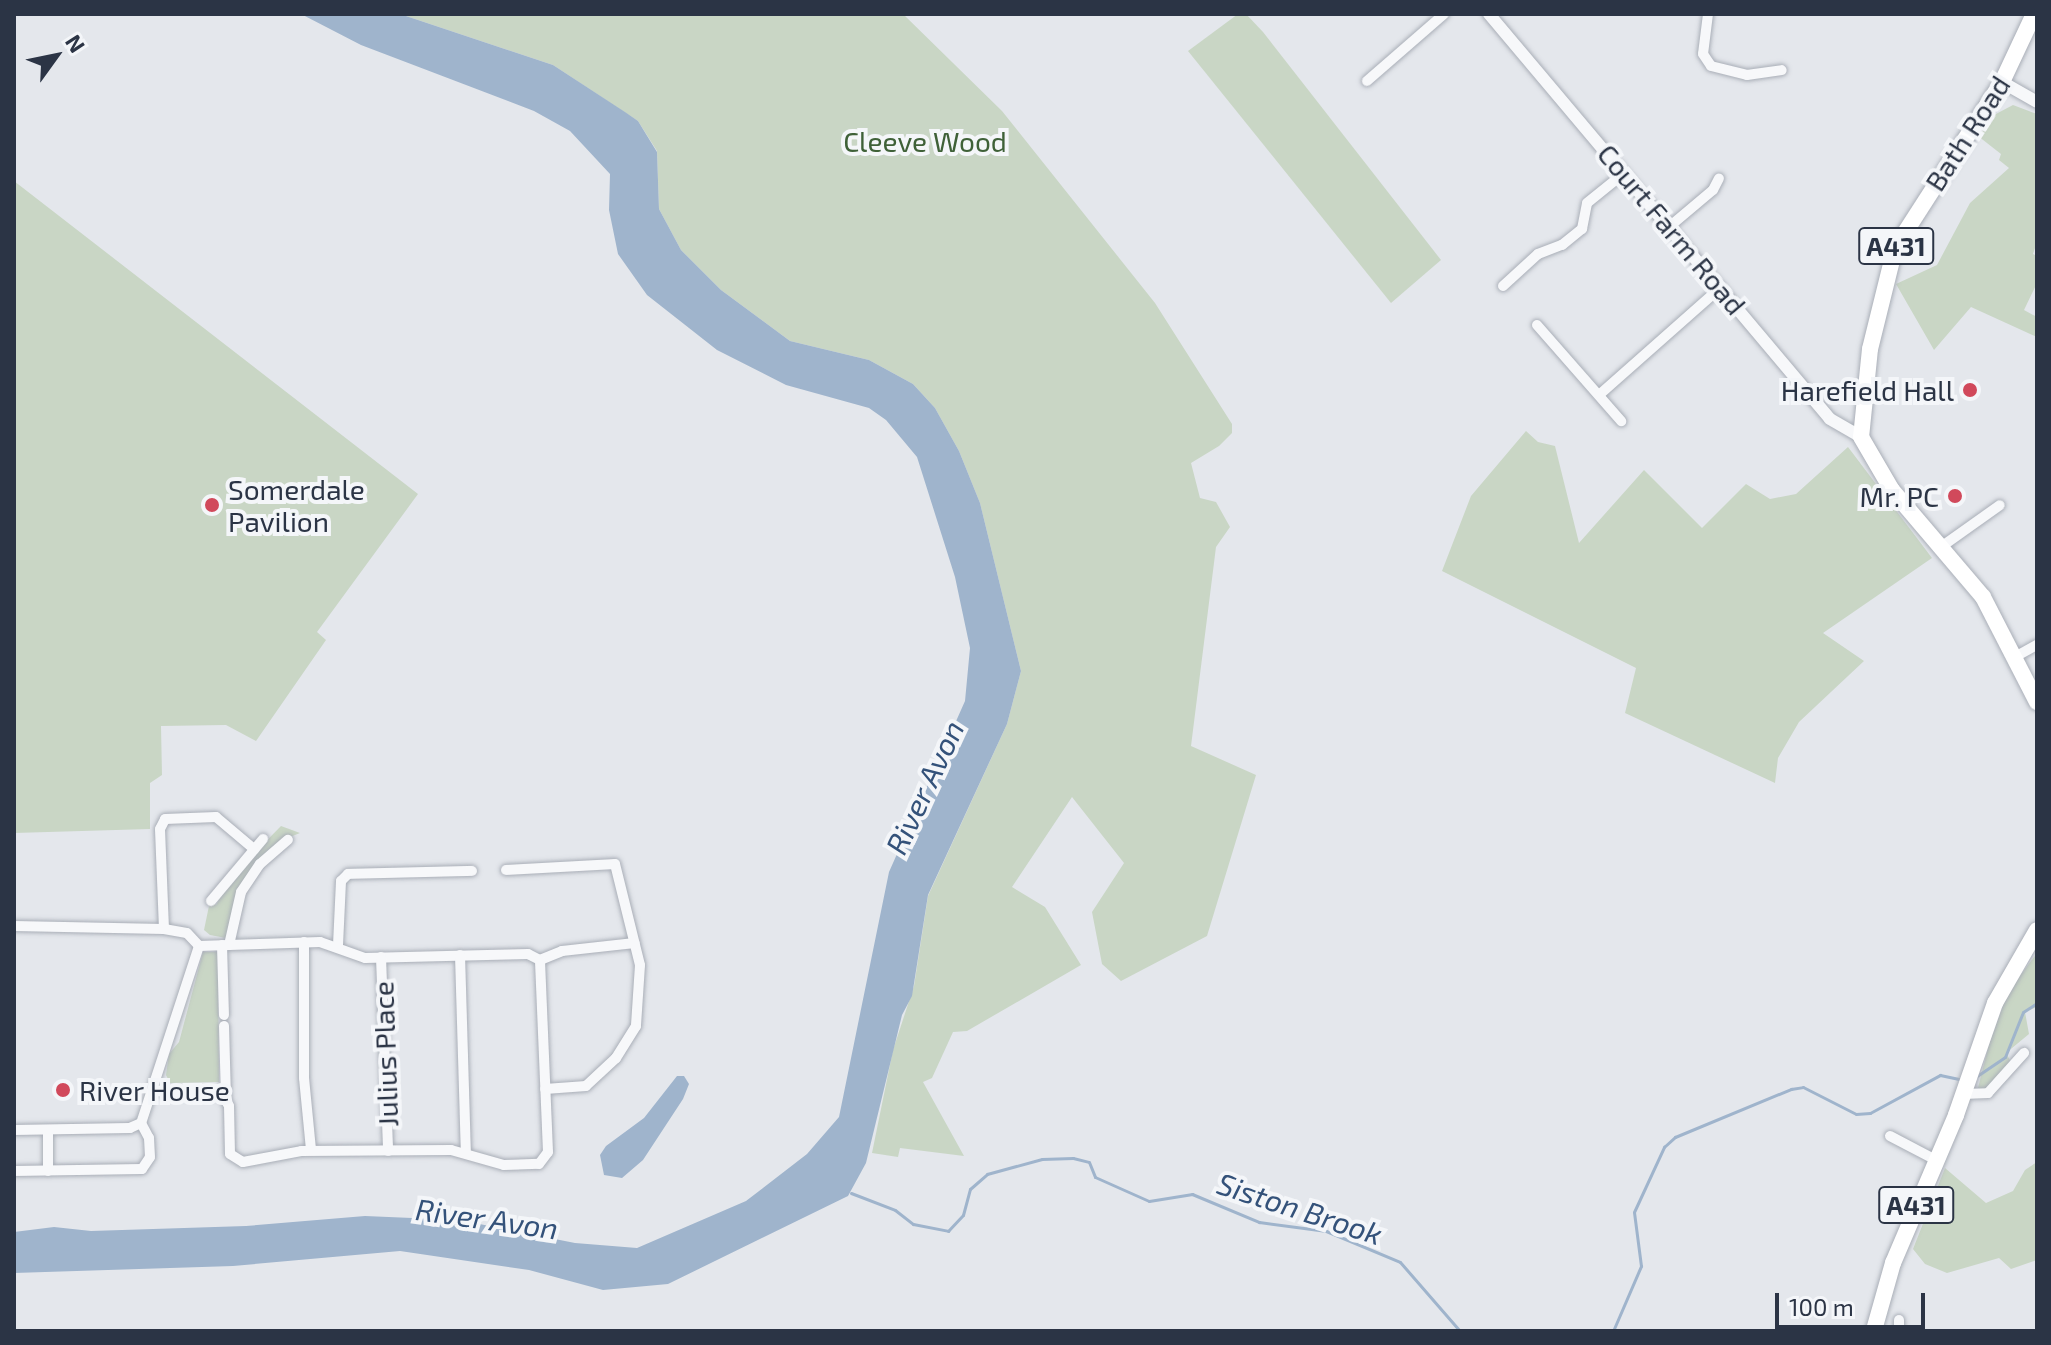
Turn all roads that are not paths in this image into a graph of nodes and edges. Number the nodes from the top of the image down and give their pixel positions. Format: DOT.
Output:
graph roads {
  1 [pos="1444,14"];
  2 [pos="1489,14"];
  3 [pos="1708,14"];
  4 [pos="2034,14"];
  5 [pos="1782,70"];
  6 [pos="1367,81"];
  7 [pos="2002,82"];
  8 [pos="2037,102"];
  9 [pos="1624,173"];
  10 [pos="1719,178"];
  11 [pos="1669,227"];
  12 [pos="1503,286"];
  13 [pos="1721,287"];
  14 [pos="1537,325"];
  15 [pos="1599,395"];
  16 [pos="1621,421"];
  17 [pos="1861,437"];
  18 [pos="2000,505"];
  19 [pos="1941,547"];
  20 [pos="2037,645"];
  21 [pos="2015,657"];
  22 [pos="2037,702"];
  23 [pos="263,839"];
  24 [pos="288,840"];
  25 [pos="254,849"];
  26 [pos="506,870"];
  27 [pos="472,871"];
  28 [pos="211,901"];
  29 [pos="14,926"];
  30 [pos="164,929"];
  31 [pos="2037,930"];
  32 [pos="304,942"];
  33 [pos="635,943"];
  34 [pos="225,945"];
  35 [pos="338,945"];
  36 [pos="199,946"];
  37 [pos="460,955"];
  38 [pos="381,957"];
  39 [pos="540,960"];
  40 [pos="2024,1053"];
  41 [pos="545,1089"];
  42 [pos="1965,1089"];
  43 [pos="153,1091"];
  44 [pos="226,1098"];
  45 [pos="141,1123"];
  46 [pos="14,1130"];
  47 [pos="48,1130"];
  48 [pos="1890,1136"];
  49 [pos="311,1150"];
  50 [pos="388,1151"];
  51 [pos="466,1152"];
  52 [pos="1936,1160"];
  53 [pos="14,1171"];
  54 [pos="48,1171"];
  55 [pos="1868,1331"];
  56 [pos="1875,1331"];
  1 -- 6 [label="street"];
  2 -- 9 [label="street, Court Farm Road"];
  3 -- 5 [label="street"];
  4 -- 7 [label="main road, Bath Road / A431"];
  7 -- 8 [label="street"];
  7 -- 17 [label="main road, Bath Road / A431"];
  9 -- 11 [label="street, Court Farm Road"];
  9 -- 12 [label="street"];
  10 -- 11 [label="street"];
  11 -- 13 [label="street, Court Farm Road"];
  13 -- 15 [label="street"];
  13 -- 17 [label="street, Court Farm Road"];
  14 -- 15 [label="street"];
  15 -- 16 [label="street"];
  17 -- 19 [label="main road"];
  18 -- 19 [label="street"];
  19 -- 21 [label="main road"];
  20 -- 21 [label="street"];
  21 -- 22 [label="main road"];
  23 -- 25 [label="street"];
  24 -- 34 [label="street"];
  25 -- 28 [label="street"];
  25 -- 30 [label="street"];
  26 -- 33 [label="street"];
  27 -- 35 [label="street"];
  29 -- 30 [label="street"];
  30 -- 36 [label="street"];
  31 -- 42 [label="main road, A431"];
  32 -- 34 [label="street"];
  32 -- 35 [label="street"];
  32 -- 49 [label="street"];
  33 -- 39 [label="street"];
  33 -- 41 [label="street"];
  34 -- 36 [label="street"];
  34 -- 44 [label="street"];
  35 -- 38 [label="street"];
  36 -- 43 [label="street"];
  37 -- 38 [label="street"];
  37 -- 39 [label="street"];
  37 -- 51 [label="street"];
  38 -- 50 [label="street, Julius Place"];
  39 -- 41 [label="street"];
  40 -- 42 [label="street"];
  41 -- 51 [label="street"];
  42 -- 52 [label="main road, A431"];
  43 -- 44 [label="street"];
  43 -- 45 [label="street"];
  44 -- 49 [label="street"];
  45 -- 47 [label="street"];
  45 -- 54 [label="street"];
  46 -- 47 [label="street"];
  47 -- 54 [label="street"];
  48 -- 52 [label="street"];
  49 -- 50 [label="street"];
  50 -- 51 [label="street"];
  52 -- 56 [label="main road, A431"];
  53 -- 54 [label="street"];
  55 -- 56 [label="main road, A431"];
}
